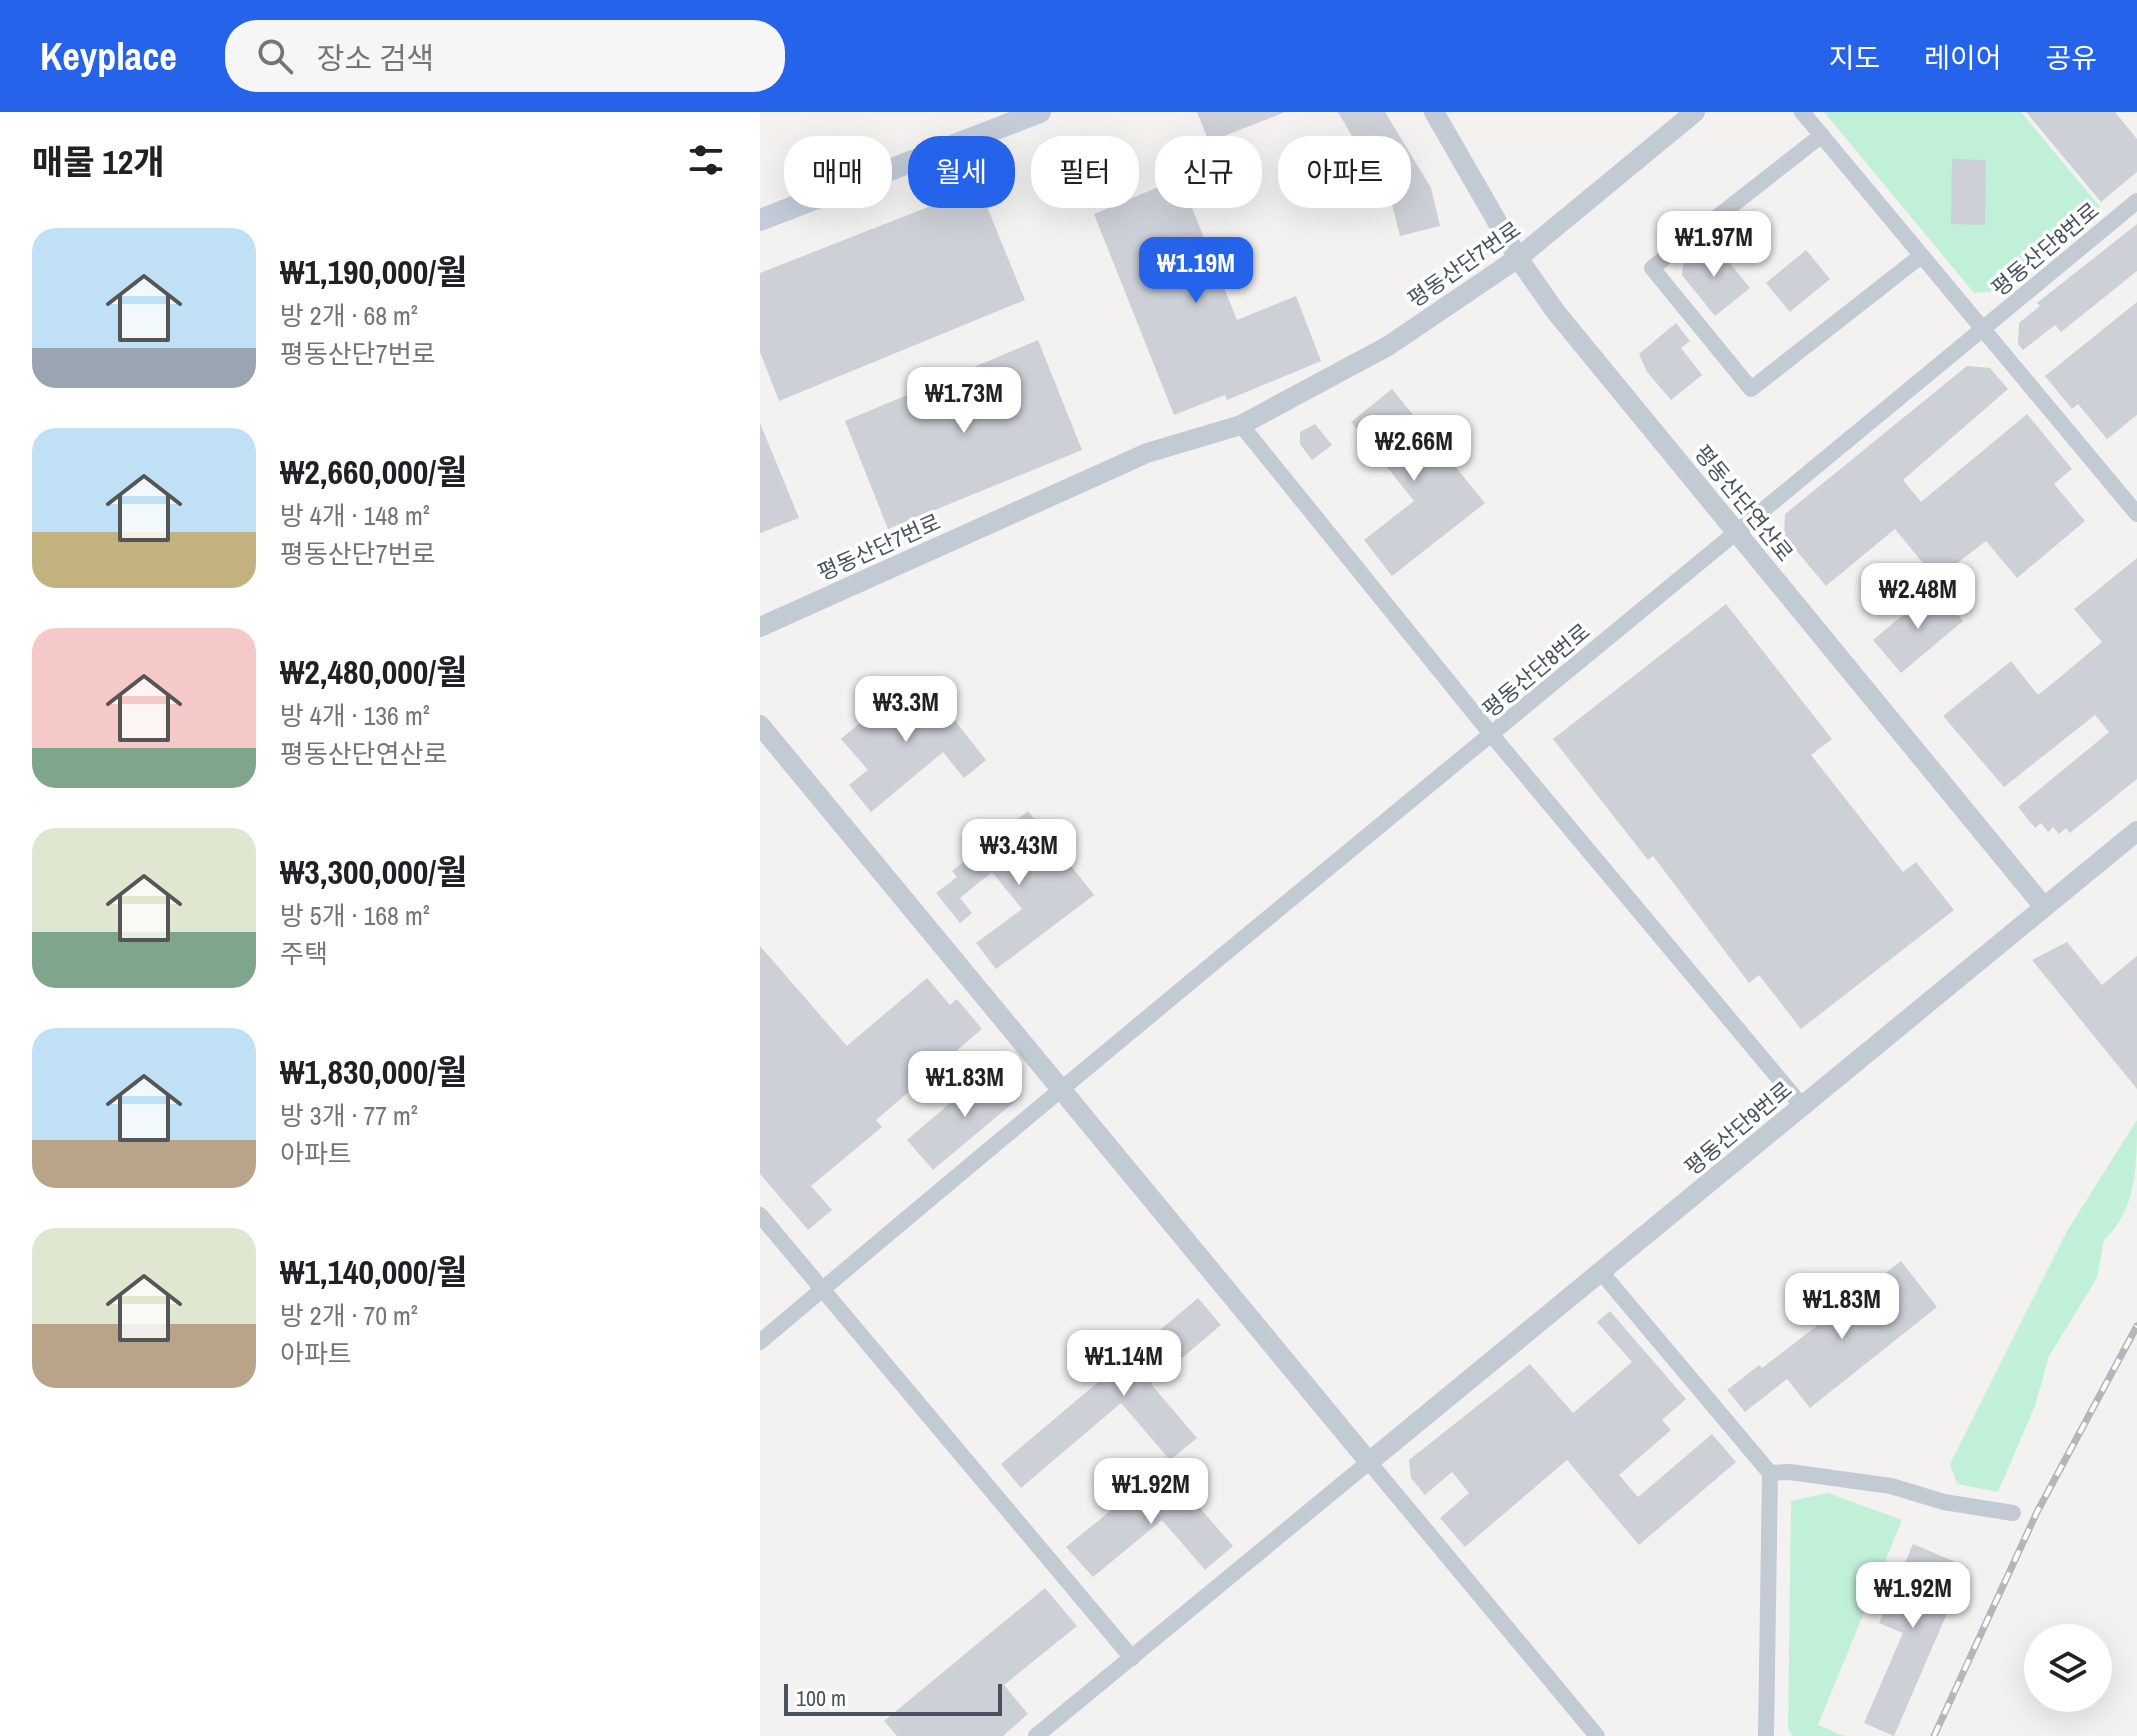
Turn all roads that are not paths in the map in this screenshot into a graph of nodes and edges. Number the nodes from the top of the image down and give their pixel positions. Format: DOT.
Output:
graph roads {
  1 [pos="1040,112"];
  2 [pos="1434,112"];
  3 [pos="1695,112"];
  4 [pos="1802,112"];
  5 [pos="1822,135"];
  6 [pos="2137,201"];
  7 [pos="760,220"];
  8 [pos="1921,256"];
  9 [pos="1518,258"];
  10 [pos="1982,330"];
  11 [pos="1241,425"];
  12 [pos="2137,514"];
  13 [pos="1737,532"];
  14 [pos="760,627"];
  15 [pos="760,725"];
  16 [pos="1491,734"];
  17 [pos="2137,831"];
  18 [pos="2044,907"];
  19 [pos="1062,1087"];
  20 [pos="1802,1106"];
  21 [pos="760,1215"];
  22 [pos="1601,1272"];
  23 [pos="821,1290"];
  24 [pos="760,1342"];
  25 [pos="1369,1462"];
  26 [pos="1770,1473"];
  27 [pos="2013,1513"];
  28 [pos="1132,1658"];
  29 [pos="1036,1736"];
  30 [pos="1597,1736"];
  31 [pos="1766,1736"];
  1 -- 7 [label="main road"];
  2 -- 9 [label="street, 평동산단연산로"];
  3 -- 9 [label="street, 평동산단7번로"];
  4 -- 5 [label="street"];
  5 -- 8 [label="street"];
  5 -- 8 [label="street"];
  6 -- 10 [label="street, 평동산단8번로"];
  8 -- 10 [label="street"];
  9 -- 11 [label="street, 평동산단7번로"];
  9 -- 13 [label="street, 평동산단연산로"];
  10 -- 12 [label="street"];
  10 -- 13 [label="street, 평동산단8번로"];
  11 -- 14 [label="street, 평동산단7번로"];
  11 -- 16 [label="street"];
  13 -- 16 [label="street, 평동산단8번로"];
  13 -- 18 [label="street, 평동산단연산로"];
  15 -- 19 [label="street"];
  16 -- 19 [label="street"];
  16 -- 20 [label="street, 평동산단8번로"];
  17 -- 18 [label="street, 평동산단9번로"];
  18 -- 20 [label="street, 평동산단9번로"];
  19 -- 23 [label="street"];
  19 -- 25 [label="street"];
  20 -- 22 [label="street, 평동산단9번로"];
  21 -- 23 [label="street"];
  22 -- 25 [label="street, 평동산단9번로"];
  22 -- 26 [label="street"];
  23 -- 24 [label="street"];
  23 -- 28 [label="street"];
  25 -- 28 [label="street"];
  25 -- 30 [label="street"];
  26 -- 27 [label="street"];
  26 -- 31 [label="street"];
  28 -- 29 [label="street"];
}
